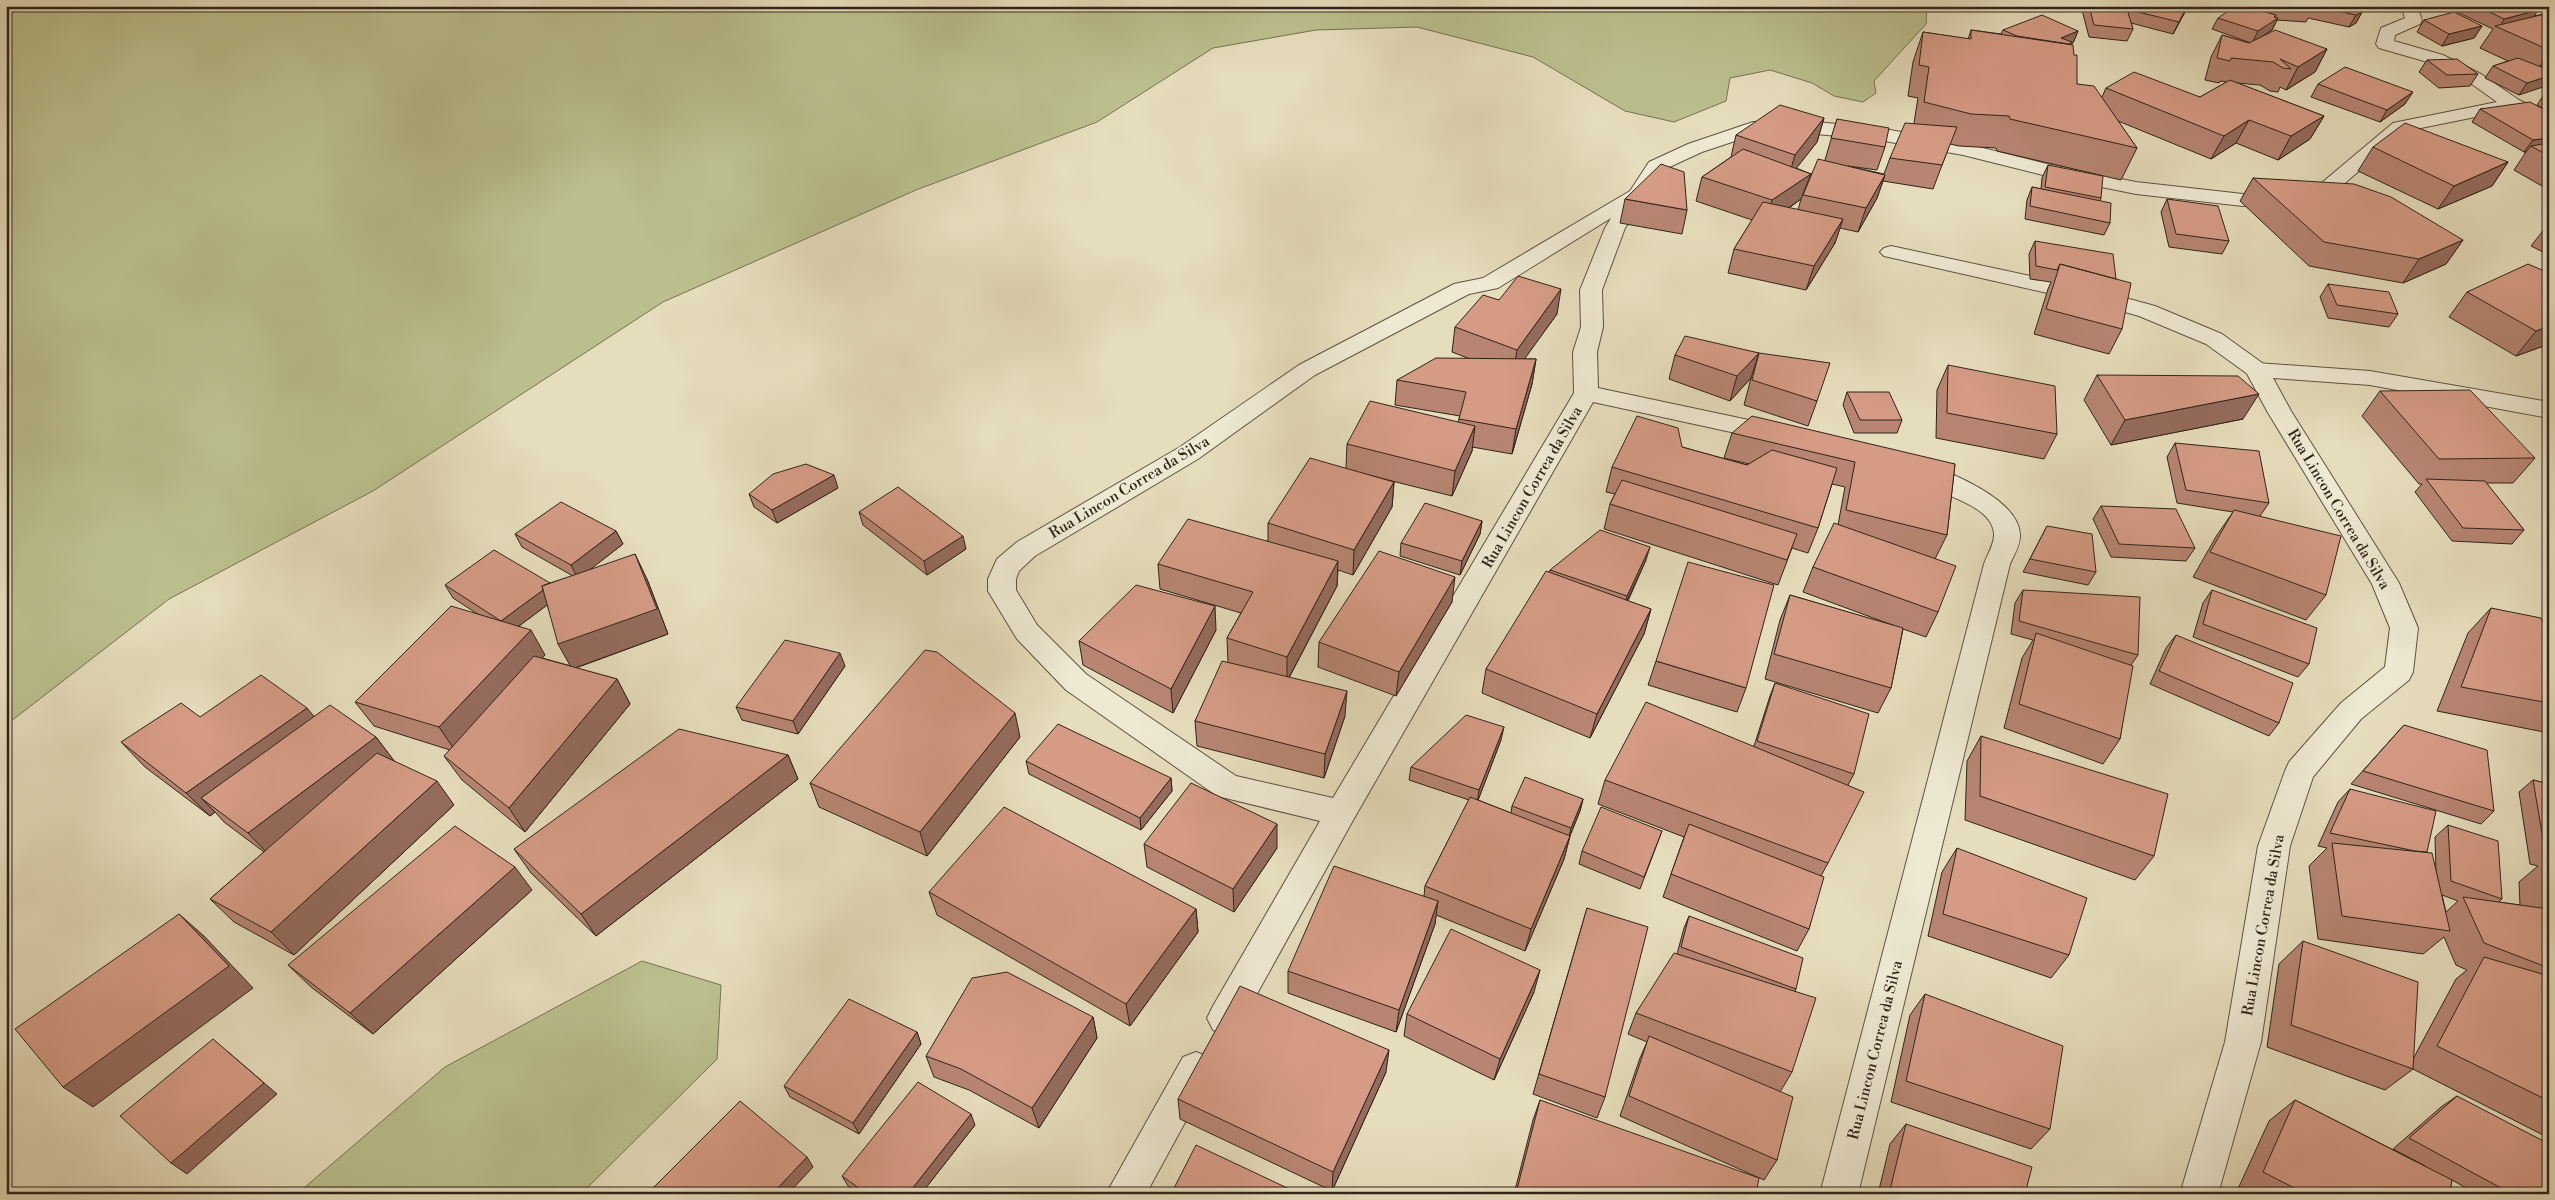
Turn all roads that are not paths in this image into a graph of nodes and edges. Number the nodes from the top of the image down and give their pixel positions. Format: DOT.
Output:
graph roads {
  1 [pos="2409,6"];
  2 [pos="2512,104"];
  3 [pos="2549,122"];
  4 [pos="1639,192"];
  5 [pos="1891,252"];
  6 [pos="2257,370"];
  7 [pos="1586,393"];
  8 [pos="2549,410"];
  9 [pos="1799,439"];
  10 [pos="1896,460"];
  11 [pos="1341,813"];
  12 [pos="1126,1194"];
  13 [pos="1839,1194"];
  14 [pos="2200,1194"];
  1 -- 2 [label="street"];
  2 -- 3 [label="street"];
  2 -- 4 [label="street, Rua Lincon Correa da Silva"];
  4 -- 7 [label="street, Rua Lincon Correa da Silva"];
  4 -- 11 [label="street, Rua Lincon Correa da Silva"];
  5 -- 6 [label="street"];
  6 -- 8 [label="street"];
  6 -- 14 [label="street, Rua Lincon Correa da Silva"];
  7 -- 9 [label="street, Rua Lincon Correa da Silva"];
  7 -- 11 [label="street, Rua Lincon Correa da Silva"];
  10 -- 13 [label="street, Rua Lincon Correa da Silva"];
  11 -- 12 [label="street, Rua Lincon Correa da Silva"];
}
